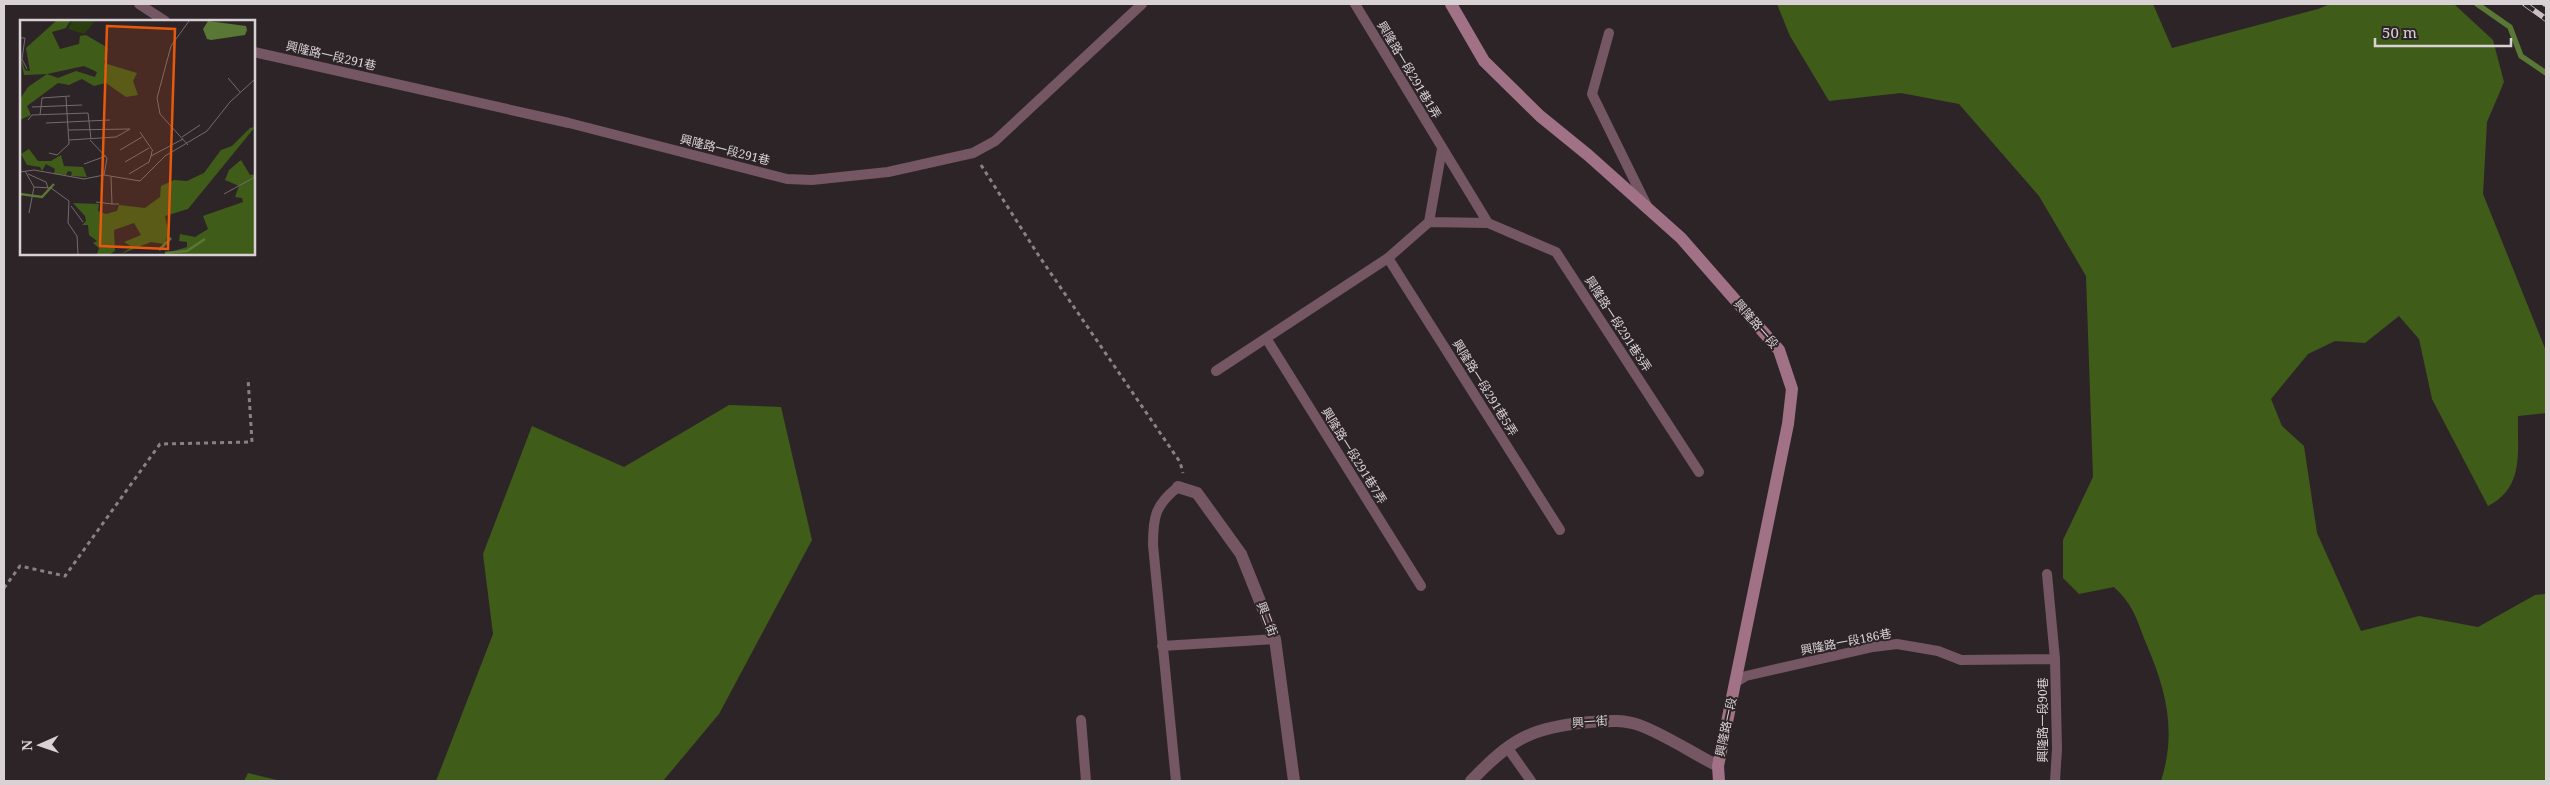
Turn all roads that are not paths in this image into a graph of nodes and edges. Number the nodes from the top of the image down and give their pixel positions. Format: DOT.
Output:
graph roads {
  1 [pos="140,4"];
  2 [pos="1142,4"];
  3 [pos="1355,4"];
  4 [pos="1451,4"];
  5 [pos="164,20"];
  6 [pos="1609,33"];
  7 [pos="255,52"];
  8 [pos="1442,149"];
  9 [pos="1649,210"];
  10 [pos="1429,222"];
  11 [pos="1488,223"];
  12 [pos="1388,258"];
  13 [pos="1266,338"];
  14 [pos="1216,371"];
  15 [pos="1699,472"];
  16 [pos="1183,489"];
  17 [pos="1560,530"];
  18 [pos="2047,574"];
  19 [pos="1421,586"];
  20 [pos="1275,639"];
  21 [pos="1162,646"];
  22 [pos="2055,659"];
  23 [pos="1736,682"];
  24 [pos="1081,720"];
  25 [pos="1507,747"];
  26 [pos="1718,766"];
  27 [pos="1086,781"];
  28 [pos="1176,781"];
  29 [pos="1294,781"];
  30 [pos="1471,781"];
  31 [pos="1531,781"];
  32 [pos="1719,781"];
  33 [pos="2055,781"];
  1 -- 5 [label="lane"];
  2 -- 7 [label="lane, 興隆路一段291巷"];
  3 -- 8 [label="lane, 興隆路一段291巷1弄"];
  4 -- 9 [label="street, 興隆路一段"];
  6 -- 9 [label="lane"];
  8 -- 10 [label="lane"];
  8 -- 11 [label="lane, 興隆路一段291巷1弄"];
  9 -- 23 [label="street, 興隆路一段"];
  10 -- 11 [label="lane"];
  10 -- 12 [label="lane"];
  11 -- 15 [label="lane, 興隆路一段291巷3弄"];
  12 -- 13 [label="lane"];
  12 -- 17 [label="lane, 興隆路一段291巷5弄"];
  13 -- 14 [label="lane"];
  13 -- 19 [label="lane, 興隆路一段291巷7弄"];
  16 -- 20 [label="street, 興二街"];
  16 -- 21 [label="lane"];
  18 -- 22 [label="lane"];
  20 -- 21 [label="lane"];
  20 -- 29 [label="street, 興二街"];
  21 -- 28 [label="lane"];
  22 -- 23 [label="lane, 興隆路一段186巷"];
  22 -- 33 [label="lane, 興隆路一段90巷"];
  23 -- 26 [label="street, 興隆路一段"];
  24 -- 27 [label="lane"];
  25 -- 26 [label="street, 興一街"];
  25 -- 30 [label="street, 興一街"];
  25 -- 31 [label="lane"];
  26 -- 32 [label="street, 興隆路一段"];
}
